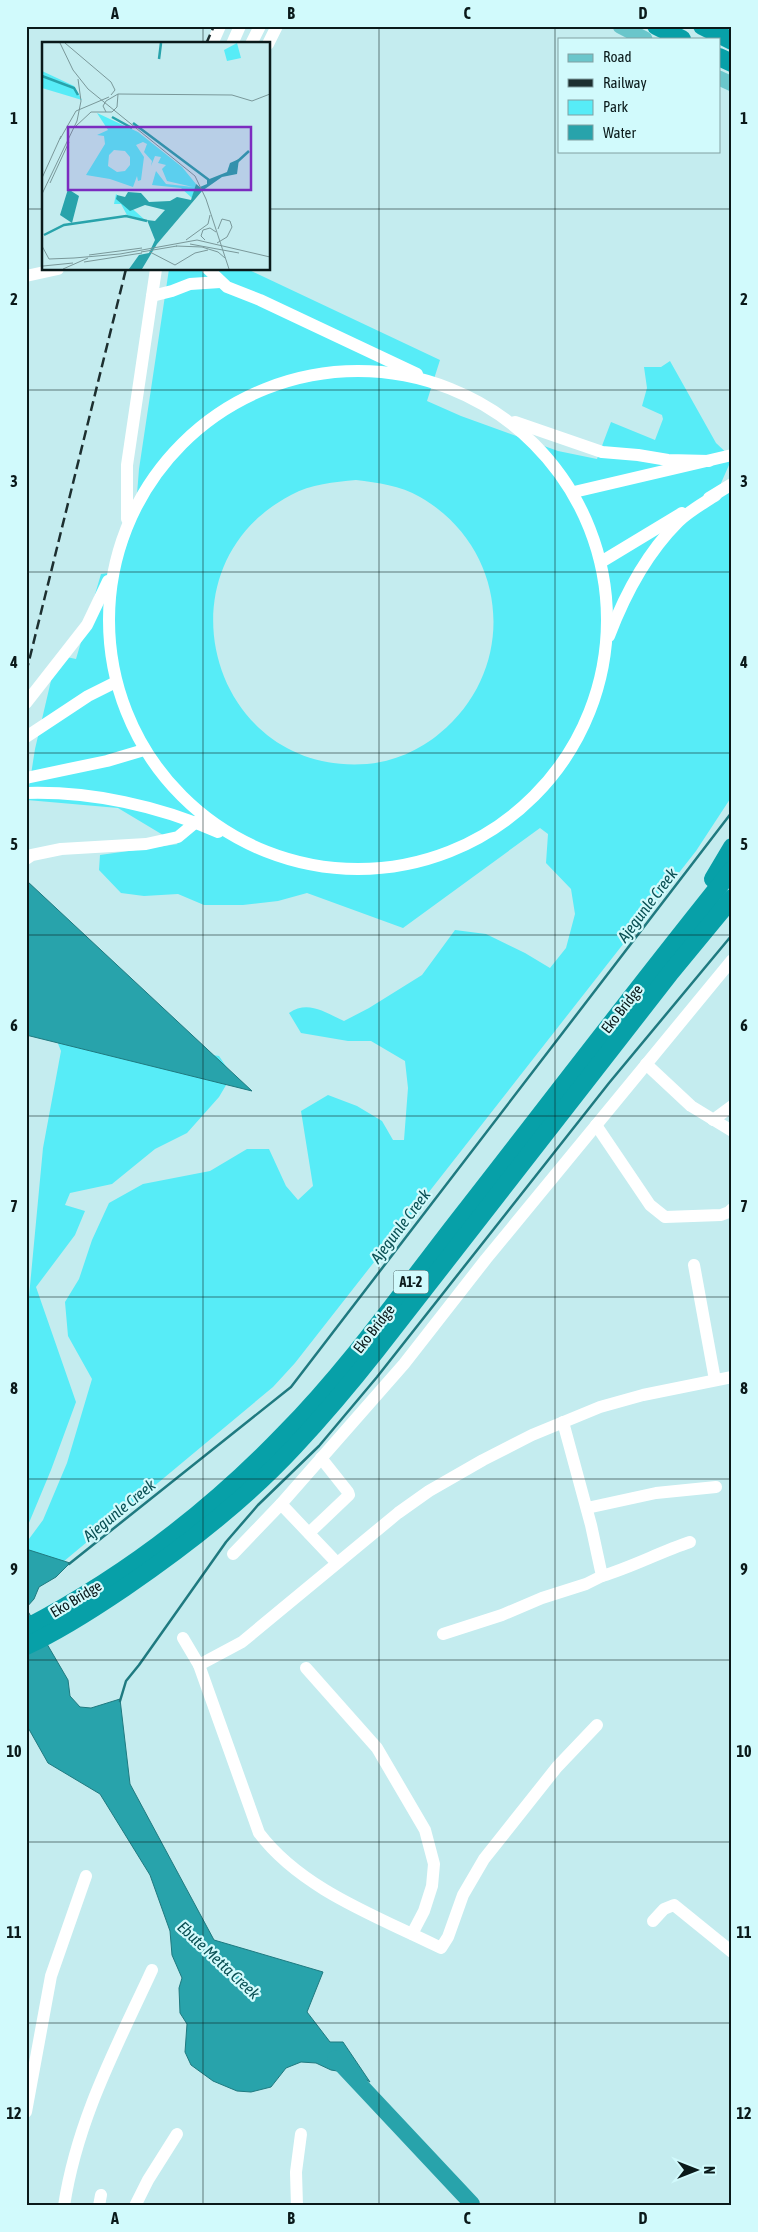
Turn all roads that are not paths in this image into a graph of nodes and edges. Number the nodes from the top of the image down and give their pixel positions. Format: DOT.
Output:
graph roads {
  1 [pos="220,26"];
  2 [pos="240,26"];
  3 [pos="260,26"];
  4 [pos="276,26"];
  5 [pos="620,26"];
  6 [pos="656,26"];
  7 [pos="702,26"];
  8 [pos="643,38"];
  9 [pos="680,38"];
  10 [pos="732,41"];
  11 [pos="213,42"];
  12 [pos="233,42"];
  13 [pos="252,42"];
  14 [pos="269,42"];
  15 [pos="720,57"];
  16 [pos="732,63"];
  17 [pos="720,78"];
  18 [pos="732,84"];
  19 [pos="53,270"];
  20 [pos="156,270"];
  21 [pos="209,270"];
  22 [pos="26,276"];
  23 [pos="220,282"];
  24 [pos="152,296"];
  25 [pos="424,378"];
  26 [pos="508,419"];
  27 [pos="732,455"];
  28 [pos="709,461"];
  29 [pos="732,484"];
  30 [pos="574,492"];
  31 [pos="716,495"];
  32 [pos="127,521"];
  33 [pos="601,562"];
  34 [pos="112,572"];
  35 [pos="606,645"];
  36 [pos="116,682"];
  37 [pos="26,703"];
  38 [pos="26,738"];
  39 [pos="144,750"];
  40 [pos="26,778"];
  41 [pos="26,793"];
  42 [pos="196,822"];
  43 [pos="237,839"];
  44 [pos="732,847"];
  45 [pos="26,859"];
  46 [pos="732,870"];
  47 [pos="732,900"];
  48 [pos="686,926"];
  49 [pos="732,960"];
  50 [pos="646,1064"];
  51 [pos="732,1106"];
  52 [pos="713,1120"];
  53 [pos="596,1125"];
  54 [pos="732,1132"];
  55 [pos="732,1209"];
  56 [pos="694,1265"];
  57 [pos="732,1377"];
  58 [pos="715,1380"];
  59 [pos="563,1422"];
  60 [pos="321,1458"];
  61 [pos="716,1487"];
  62 [pos="281,1504"];
  63 [pos="587,1508"];
  64 [pos="309,1533"];
  65 [pos="690,1542"];
  66 [pos="234,1554"];
  67 [pos="337,1563"];
  68 [pos="602,1576"];
  69 [pos="26,1628"];
  70 [pos="443,1634"];
  71 [pos="183,1638"];
  72 [pos="26,1646"];
  73 [pos="199,1665"];
  74 [pos="306,1668"];
  75 [pos="598,1725"];
  76 [pos="86,1876"];
  77 [pos="654,1921"];
  78 [pos="412,1934"];
  79 [pos="732,1952"];
  80 [pos="152,1970"];
  81 [pos="26,2112"];
  82 [pos="177,2134"];
  83 [pos="301,2134"];
  84 [pos="64,2206"];
  85 [pos="135,2206"];
  86 [pos="297,2206"];
  1 -- 11 [label="street"];
  2 -- 12 [label="street"];
  3 -- 13 [label="street"];
  4 -- 14 [label="street"];
  5 -- 8 [label="main road"];
  6 -- 9 [label="highway"];
  7 -- 10 [label="highway"];
  15 -- 16 [label="highway"];
  17 -- 18 [label="main road"];
  19 -- 22 [label="street"];
  20 -- 24 [label="street"];
  21 -- 23 [label="street"];
  23 -- 24 [label="street"];
  23 -- 25 [label="street"];
  24 -- 32 [label="street"];
  25 -- 26 [label="street"];
  25 -- 32 [label="street"];
  26 -- 28 [label="street"];
  26 -- 30 [label="street"];
  27 -- 28 [label="street"];
  28 -- 30 [label="street"];
  29 -- 31 [label="street"];
  30 -- 33 [label="street"];
  31 -- 33 [label="street"];
  31 -- 35 [label="street"];
  32 -- 34 [label="street"];
  33 -- 35 [label="street"];
  34 -- 36 [label="street"];
  34 -- 37 [label="street"];
  35 -- 43 [label="street"];
  36 -- 38 [label="street"];
  36 -- 39 [label="street"];
  39 -- 40 [label="street"];
  39 -- 43 [label="street"];
  41 -- 42 [label="street"];
  42 -- 43 [label="street"];
  42 -- 45 [label="street"];
  44 -- 48 [label="highway"];
  46 -- 48 [label="highway, Eko Bridge / A1-2"];
  47 -- 72 [label="highway, Eko Bridge / A1-2"];
  48 -- 69 [label="highway, Eko Bridge / A1-2"];
  49 -- 50 [label="street"];
  50 -- 52 [label="street"];
  50 -- 53 [label="street"];
  51 -- 52 [label="street"];
  52 -- 54 [label="street"];
  53 -- 55 [label="street"];
  53 -- 60 [label="street"];
  56 -- 58 [label="street"];
  57 -- 58 [label="street"];
  58 -- 59 [label="street"];
  59 -- 63 [label="street"];
  59 -- 67 [label="street"];
  60 -- 62 [label="street"];
  60 -- 64 [label="street"];
  61 -- 63 [label="street"];
  62 -- 64 [label="street"];
  62 -- 66 [label="street"];
  63 -- 68 [label="street"];
  64 -- 67 [label="street"];
  65 -- 68 [label="street"];
  67 -- 73 [label="street"];
  68 -- 70 [label="street"];
  71 -- 73 [label="street"];
  73 -- 78 [label="street"];
  74 -- 78 [label="street"];
  75 -- 78 [label="street"];
  76 -- 81 [label="street"];
  77 -- 79 [label="street"];
  80 -- 84 [label="street"];
  82 -- 85 [label="street"];
  83 -- 86 [label="street"];
}
